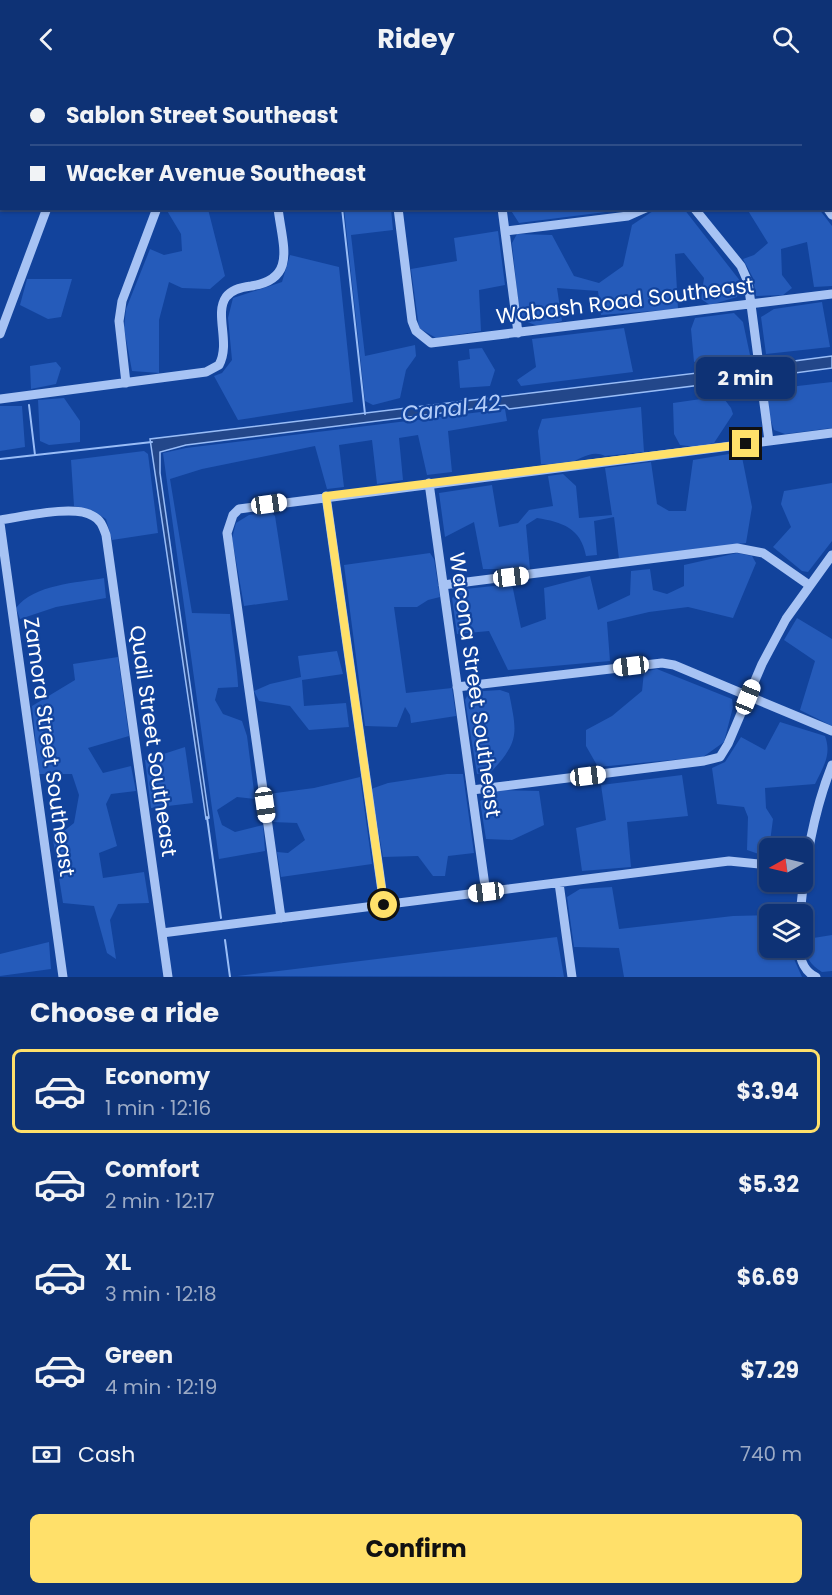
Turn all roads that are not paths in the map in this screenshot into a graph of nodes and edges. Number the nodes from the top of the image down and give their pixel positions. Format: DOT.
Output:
graph roads {
  1 [pos="46,210"];
  2 [pos="156,210"];
  3 [pos="278,210"];
  4 [pos="398,210"];
  5 [pos="502,210"];
  6 [pos="642,210"];
  7 [pos="696,210"];
  8 [pos="506,231"];
  9 [pos="832,294"];
  10 [pos="752,303"];
  11 [pos="518,333"];
  12 [pos="0,334"];
  13 [pos="126,383"];
  14 [pos="0,399"];
  15 [pos="832,433"];
  16 [pos="769,441"];
  17 [pos="429,483"];
  18 [pos="326,496"];
  19 [pos="0,521"];
  20 [pos="832,555"];
  21 [pos="443,585"];
  22 [pos="809,585"];
  23 [pos="458,687"];
  24 [pos="748,697"];
  25 [pos="832,732"];
  26 [pos="832,765"];
  27 [pos="472,790"];
  28 [pos="810,838"];
  29 [pos="759,864"];
  30 [pos="559,883"];
  31 [pos="486,892"];
  32 [pos="384,905"];
  33 [pos="281,918"];
  34 [pos="162,933"];
  35 [pos="801,958"];
  36 [pos="812,975"];
  37 [pos="63,977"];
  38 [pos="168,977"];
  39 [pos="572,977"];
  1 -- 12 [label="street"];
  2 -- 13 [label="street"];
  3 -- 13 [label="street"];
  4 -- 11 [label="street, Wabash Road Southeast"];
  5 -- 8 [label="street"];
  6 -- 8 [label="street"];
  7 -- 10 [label="street"];
  8 -- 11 [label="street"];
  9 -- 10 [label="street, Wabash Road Southeast"];
  10 -- 11 [label="street, Wabash Road Southeast"];
  10 -- 16 [label="street"];
  13 -- 14 [label="street"];
  15 -- 16 [label="street"];
  16 -- 17 [label="street"];
  17 -- 18 [label="street"];
  17 -- 21 [label="street, Wacona Street Southeast"];
  18 -- 32 [label="street"];
  18 -- 33 [label="street"];
  19 -- 34 [label="street, Quail Street Southeast"];
  19 -- 37 [label="street, Zamora Street Southeast"];
  20 -- 22 [label="street"];
  21 -- 22 [label="street"];
  21 -- 23 [label="street, Wacona Street Southeast"];
  22 -- 24 [label="street"];
  23 -- 24 [label="street"];
  23 -- 27 [label="street, Wacona Street Southeast"];
  24 -- 25 [label="street"];
  24 -- 27 [label="street"];
  26 -- 28 [label="street"];
  27 -- 31 [label="street, Wacona Street Southeast"];
  29 -- 30 [label="street"];
  30 -- 31 [label="street"];
  30 -- 39 [label="street"];
  31 -- 32 [label="street"];
  32 -- 33 [label="street"];
  33 -- 34 [label="street"];
  34 -- 38 [label="street, Quail Street Southeast"];
  35 -- 36 [label="street"];
}
